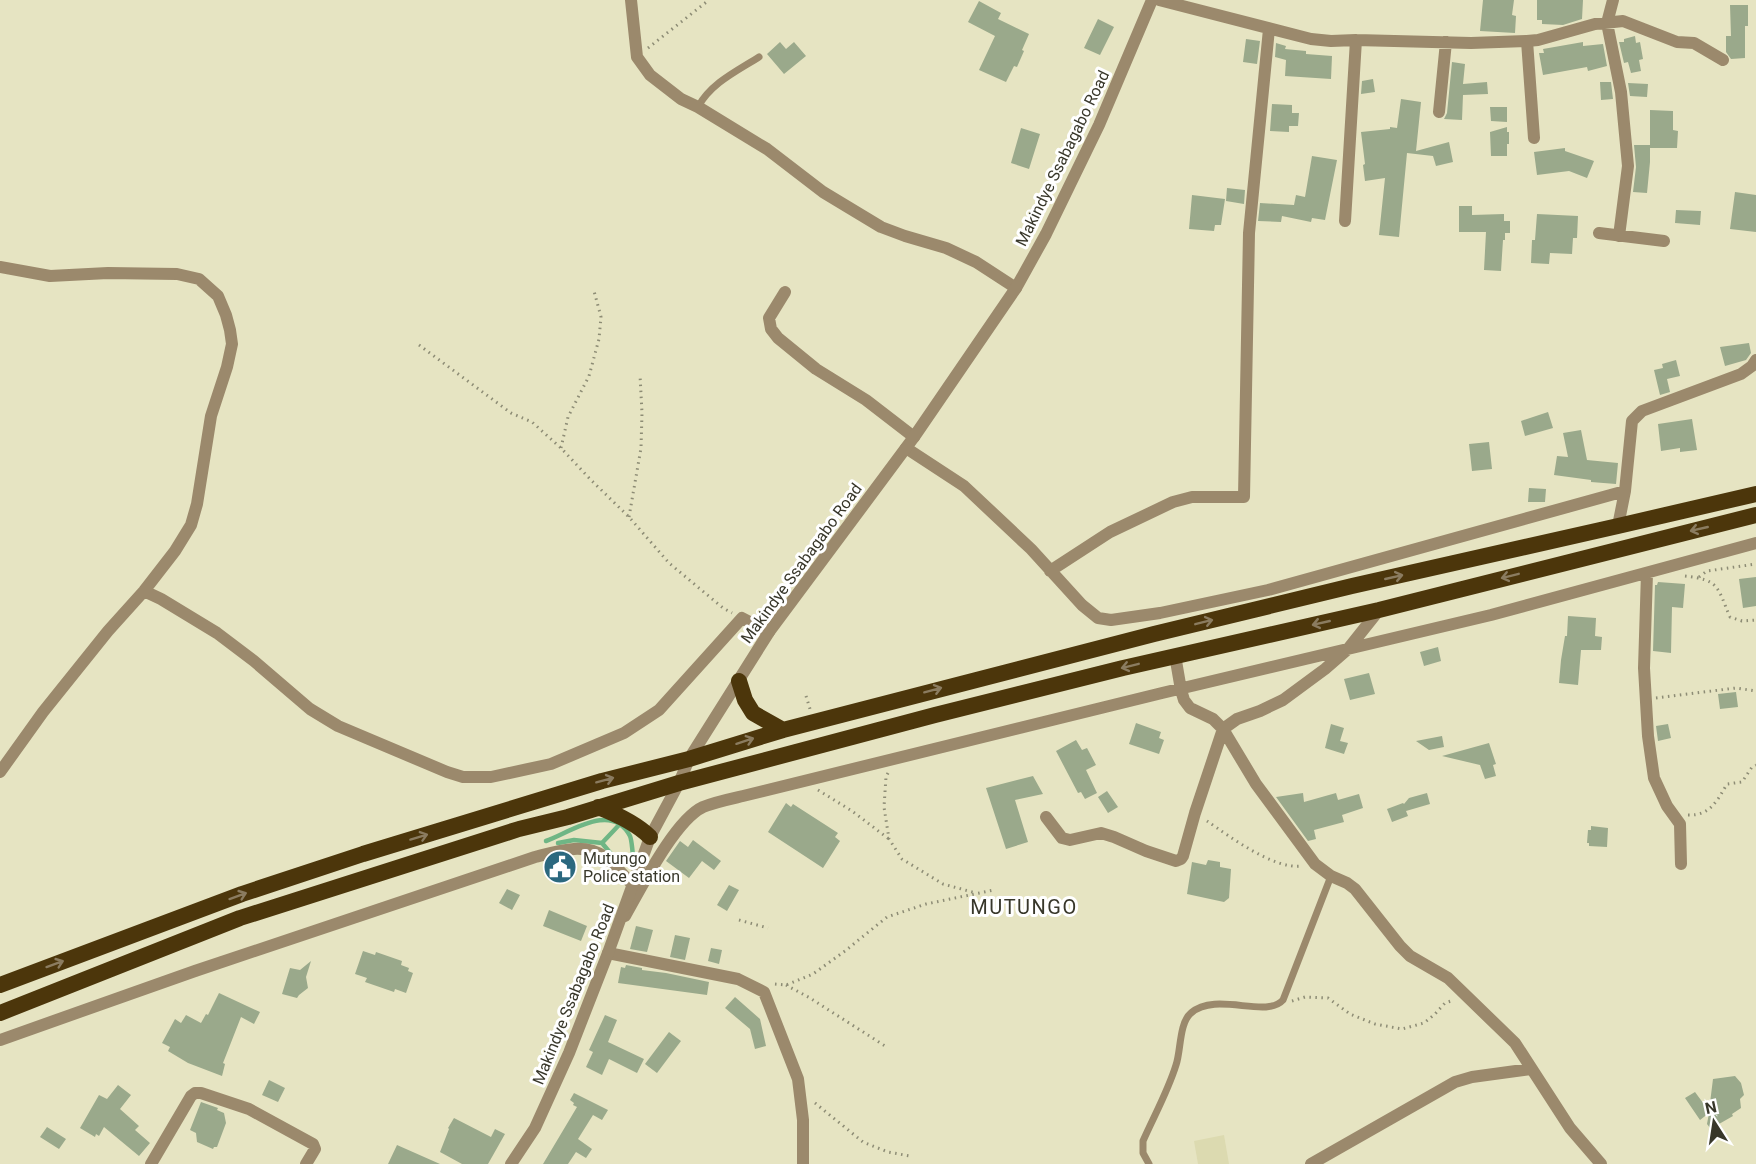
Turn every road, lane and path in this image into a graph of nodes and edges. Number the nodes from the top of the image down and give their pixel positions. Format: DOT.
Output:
graph roads {
  1 [pos="631,0"];
  2 [pos="709,0"];
  3 [pos="1152,0"];
  4 [pos="1159,0"];
  5 [pos="1613,0"];
  6 [pos="1607,23"];
  7 [pos="1269,29"];
  8 [pos="1356,40"];
  9 [pos="1527,41"];
  10 [pos="1446,42"];
  11 [pos="637,57"];
  12 [pos="759,57"];
  13 [pos="1723,60"];
  14 [pos="698,107"];
  15 [pos="1439,112"];
  16 [pos="1534,138"];
  17 [pos="1345,221"];
  18 [pos="1599,233"];
  19 [pos="1620,236"];
  20 [pos="1664,241"];
  21 [pos="0,267"];
  22 [pos="1016,288"];
  23 [pos="594,291"];
  24 [pos="785,292"];
  25 [pos="419,345"];
  26 [pos="1756,360"];
  27 [pos="640,375"];
  28 [pos="914,436"];
  29 [pos="561,448"];
  30 [pos="906,448"];
  31 [pos="1625,491"];
  32 [pos="1756,494"];
  33 [pos="1756,515"];
  34 [pos="629,516"];
  35 [pos="1618,526"];
  36 [pos="1756,543"];
  37 [pos="1756,564"];
  38 [pos="1050,571"];
  39 [pos="1647,573"];
  40 [pos="1678,576"];
  41 [pos="1697,578"];
  42 [pos="144,591"];
  43 [pos="1378,610"];
  44 [pos="742,618"];
  45 [pos="1756,620"];
  46 [pos="769,632"];
  47 [pos="1348,649"];
  48 [pos="1175,655"];
  49 [pos="739,681"];
  50 [pos="1180,690"];
  51 [pos="1756,691"];
  52 [pos="1646,699"];
  53 [pos="1223,729"];
  54 [pos="783,730"];
  55 [pos="897,758"];
  56 [pos="689,759"];
  57 [pos="1756,765"];
  58 [pos="0,772"];
  59 [pos="804,781"];
  60 [pos="679,783"];
  61 [pos="598,807"];
  62 [pos="1196,813"];
  63 [pos="1673,814"];
  64 [pos="1046,817"];
  65 [pos="650,837"];
  66 [pos="889,838"];
  67 [pos="1315,864"];
  68 [pos="1681,864"];
  69 [pos="1331,876"];
  70 [pos="633,885"];
  71 [pos="994,890"];
  72 [pos="977,894"];
  73 [pos="739,920"];
  74 [pos="768,928"];
  75 [pos="616,932"];
  76 [pos="608,953"];
  77 [pos="746,982"];
  78 [pos="0,985"];
  79 [pos="786,985"];
  80 [pos="1473,1001"];
  81 [pos="1279,1004"];
  82 [pos="0,1013"];
  83 [pos="0,1040"];
  84 [pos="885,1046"];
  85 [pos="1532,1069"];
  86 [pos="799,1091"];
  87 [pos="910,1156"];
  88 [pos="151,1164"];
  89 [pos="306,1164"];
  90 [pos="511,1164"];
  91 [pos="803,1164"];
  92 [pos="1149,1164"];
  93 [pos="1311,1164"];
  94 [pos="1601,1164"];
  1 -- 11 [label="street"];
  2 -- 11 [label="path"];
  3 -- 22 [label="street, Makindye Ssabagabo Road"];
  4 -- 7 [label="street"];
  5 -- 6 [label="street"];
  6 -- 9 [label="street"];
  6 -- 13 [label="street"];
  6 -- 19 [label="street"];
  7 -- 8 [label="street"];
  7 -- 38 [label="street"];
  8 -- 10 [label="street"];
  8 -- 17 [label="street"];
  9 -- 10 [label="street"];
  9 -- 16 [label="street"];
  10 -- 15 [label="street"];
  11 -- 14 [label="street"];
  12 -- 14 [label="lane"];
  14 -- 22 [label="street"];
  18 -- 19 [label="street"];
  19 -- 20 [label="street"];
  21 -- 42 [label="street"];
  22 -- 28 [label="street, Makindye Ssabagabo Road"];
  23 -- 29 [label="path"];
  24 -- 28 [label="street"];
  25 -- 29 [label="path"];
  26 -- 31 [label="street"];
  27 -- 34 [label="path"];
  28 -- 30 [label="street, Makindye Ssabagabo Road"];
  29 -- 34 [label="path"];
  30 -- 38 [label="street"];
  30 -- 46 [label="street, Makindye Ssabagabo Road"];
  31 -- 35 [label="street"];
  31 -- 38 [label="street"];
  32 -- 35 [label="highway"];
  33 -- 43 [label="highway, one-way"];
  34 -- 44 [label="path"];
  54 -- 35 [label="highway, one-way"];
  36 -- 39 [label="street"];
  37 -- 41 [label="path"];
  39 -- 47 [label="street"];
  39 -- 52 [label="street"];
  40 -- 41 [label="path"];
  41 -- 45 [label="path"];
  42 -- 44 [label="street"];
  42 -- 58 [label="street"];
  43 -- 47 [label="street"];
  43 -- 48 [label="highway, one-way"];
  44 -- 46 [label="street"];
  46 -- 49 [label="street, Makindye Ssabagabo Road"];
  47 -- 50 [label="street"];
  47 -- 53 [label="street"];
  48 -- 50 [label="street"];
  48 -- 60 [label="highway, one-way"];
  49 -- 54 [label="highway"];
  49 -- 56 [label="street, Makindye Ssabagabo Road"];
  50 -- 53 [label="street"];
  50 -- 55 [label="street"];
  51 -- 52 [label="path"];
  52 -- 63 [label="street"];
  53 -- 62 [label="street"];
  53 -- 67 [label="street"];
  56 -- 54 [label="highway, one-way"];
  55 -- 59 [label="street"];
  55 -- 66 [label="path"];
  56 -- 60 [label="street, Makindye Ssabagabo Road"];
  78 -- 56 [label="highway, one-way"];
  57 -- 63 [label="path"];
  59 -- 66 [label="path"];
  59 -- 75 [label="street"];
  60 -- 61 [label="highway"];
  60 -- 65 [label="street, Makindye Ssabagabo Road"];
  61 -- 65 [label="highway"];
  61 -- 82 [label="highway"];
  62 -- 64 [label="street"];
  62 -- 67 [label="path"];
  63 -- 68 [label="street"];
  65 -- 70 [label="street, Makindye Ssabagabo Road"];
  66 -- 72 [label="path"];
  67 -- 69 [label="street"];
  69 -- 80 [label="street"];
  69 -- 81 [label="lane"];
  70 -- 75 [label="street, Makindye Ssabagabo Road"];
  70 -- 83 [label="street"];
  71 -- 72 [label="path"];
  72 -- 79 [label="path"];
  73 -- 74 [label="path"];
  75 -- 76 [label="street, Makindye Ssabagabo Road"];
  76 -- 77 [label="street"];
  76 -- 90 [label="street, Makindye Ssabagabo Road"];
  77 -- 79 [label="path"];
  77 -- 86 [label="street"];
  79 -- 84 [label="path"];
  80 -- 81 [label="path"];
  80 -- 85 [label="street"];
  81 -- 92 [label="lane"];
  85 -- 93 [label="street"];
  85 -- 94 [label="street"];
  86 -- 87 [label="path"];
  86 -- 91 [label="street"];
  88 -- 89 [label="street"];
}
